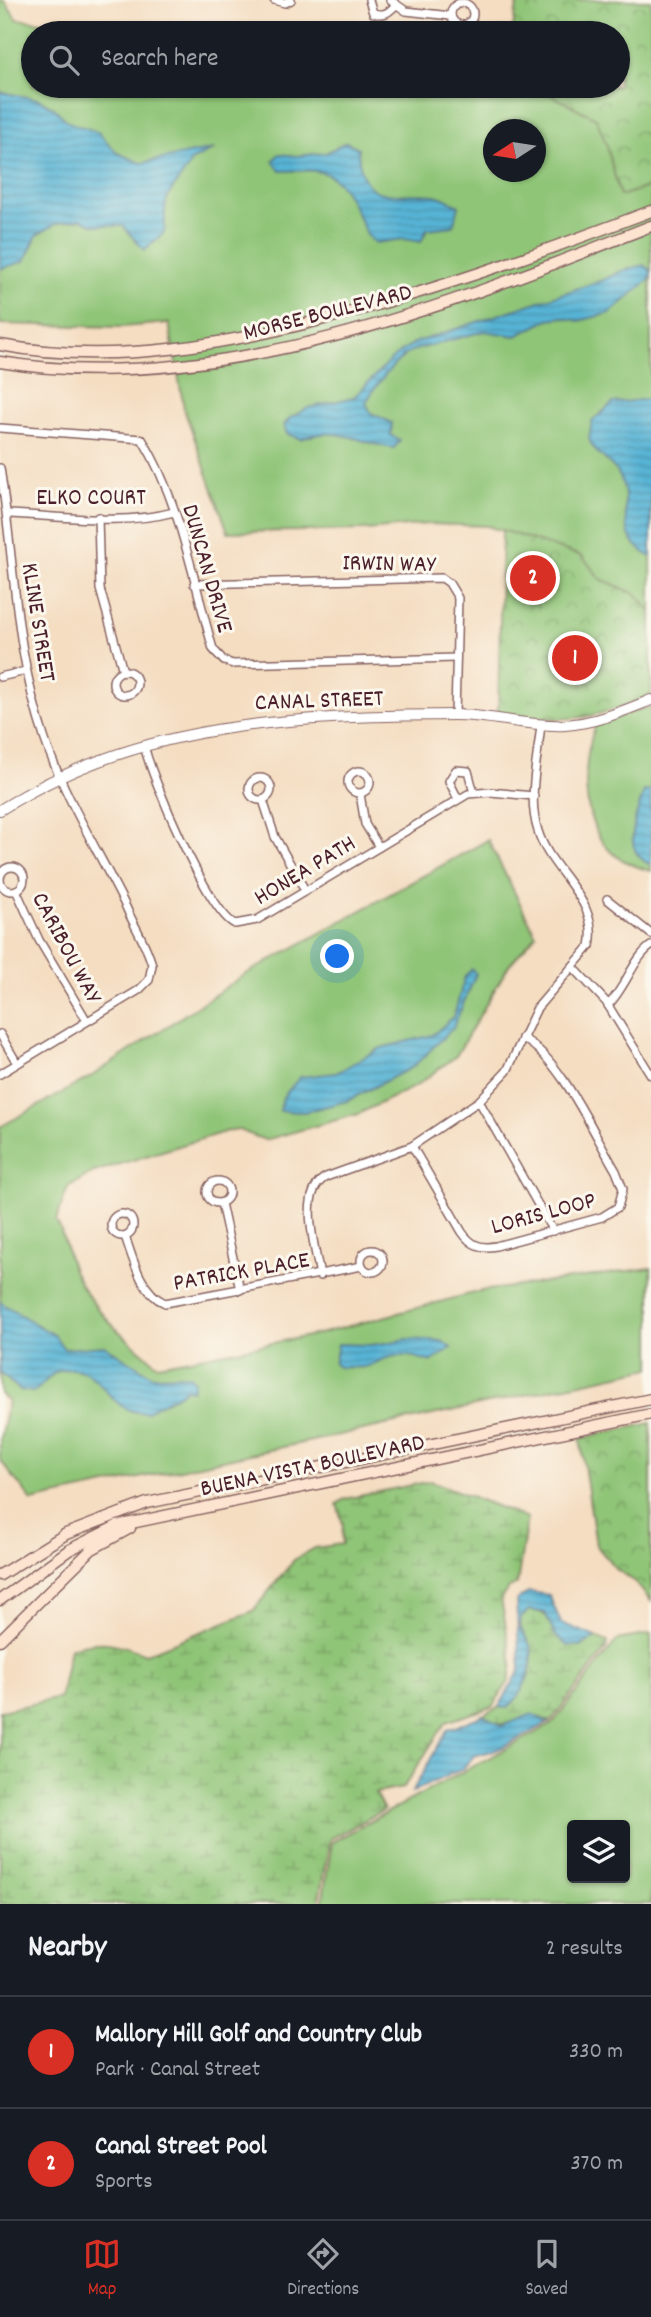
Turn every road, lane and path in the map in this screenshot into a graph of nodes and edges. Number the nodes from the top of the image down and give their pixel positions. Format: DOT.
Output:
graph roads {
  1 [pos="274,0"];
  2 [pos="292,0"];
  3 [pos="369,0"];
  4 [pos="393,3"];
  5 [pos="451,16"];
  6 [pos="651,211"];
  7 [pos="651,226"];
  8 [pos="0,345"];
  9 [pos="0,362"];
  10 [pos="0,428"];
  11 [pos="0,468"];
  12 [pos="174,512"];
  13 [pos="7,514"];
  14 [pos="97,517"];
  15 [pos="194,584"];
  16 [pos="457,658"];
  17 [pos="26,671"];
  18 [pos="123,671"];
  19 [pos="0,677"];
  20 [pos="651,700"];
  21 [pos="455,715"];
  22 [pos="541,724"];
  23 [pos="144,745"];
  24 [pos="60,777"];
  25 [pos="474,793"];
  26 [pos="360,794"];
  27 [pos="534,796"];
  28 [pos="458,799"];
  29 [pos="263,800"];
  30 [pos="0,810"];
  31 [pos="379,847"];
  32 [pos="16,890"];
  33 [pos="305,890"];
  34 [pos="607,899"];
  35 [pos="651,934"];
  36 [pos="651,946"];
  37 [pos="574,968"];
  38 [pos="608,1005"];
  39 [pos="87,1021"];
  40 [pos="0,1034"];
  41 [pos="522,1038"];
  42 [pos="17,1063"];
  43 [pos="0,1073"];
  44 [pos="651,1075"];
  45 [pos="479,1101"];
  46 [pos="412,1146"];
  47 [pos="220,1203"];
  48 [pos="553,1231"];
  49 [pos="125,1236"];
  50 [pos="362,1266"];
  51 [pos="320,1276"];
  52 [pos="240,1290"];
  53 [pos="651,1399"];
  54 [pos="651,1414"];
  55 [pos="165,1516"];
  56 [pos="0,1575"];
  57 [pos="0,1600"];
  58 [pos="0,1640"];
  1 -- 2 [label="street"];
  3 -- 4 [label="street"];
  4 -- 5 [label="street"];
  6 -- 8 [label="main road, MORSE BOULEVARD"];
  7 -- 9 [label="main road, MORSE BOULEVARD"];
  10 -- 12 [label="street, DUNCAN DRIVE"];
  11 -- 13 [label="street, KLINE STREET"];
  12 -- 14 [label="street, ELKO COURT"];
  12 -- 15 [label="street, DUNCAN DRIVE"];
  13 -- 14 [label="street, ELKO COURT"];
  13 -- 17 [label="street, KLINE STREET"];
  14 -- 18 [label="street"];
  15 -- 16 [label="street, DUNCAN DRIVE"];
  15 -- 16 [label="street, IRWIN WAY"];
  16 -- 21 [label="street, IRWIN WAY"];
  17 -- 19 [label="street"];
  17 -- 24 [label="street, KLINE STREET"];
  20 -- 22 [label="street, CANAL STREET"];
  21 -- 22 [label="street, CANAL STREET"];
  21 -- 23 [label="street, CANAL STREET"];
  22 -- 27 [label="street"];
  23 -- 24 [label="street, CANAL STREET"];
  23 -- 33 [label="street, HONEA PATH"];
  24 -- 30 [label="street, CANAL STREET"];
  24 -- 39 [label="street, KLINE STREET"];
  25 -- 27 [label="street, HONEA PATH"];
  25 -- 28 [label="street, HONEA PATH"];
  25 -- 28 [label="street"];
  26 -- 31 [label="street"];
  27 -- 37 [label="street"];
  28 -- 31 [label="street, HONEA PATH"];
  29 -- 33 [label="street"];
  31 -- 33 [label="street, HONEA PATH"];
  32 -- 39 [label="street, CARIBOU WAY"];
  34 -- 35 [label="street"];
  36 -- 38 [label="street"];
  37 -- 38 [label="street"];
  37 -- 41 [label="street"];
  38 -- 44 [label="street"];
  39 -- 42 [label="street, KLINE STREET"];
  40 -- 42 [label="street"];
  41 -- 45 [label="street"];
  41 -- 48 [label="street, LORIS LOOP"];
  42 -- 43 [label="street, KLINE STREET"];
  45 -- 46 [label="street"];
  45 -- 48 [label="street"];
  46 -- 48 [label="street, LORIS LOOP"];
  46 -- 51 [label="street"];
  47 -- 52 [label="street"];
  49 -- 52 [label="street, PATRICK PLACE"];
  50 -- 51 [label="street, PATRICK PLACE"];
  51 -- 52 [label="street, PATRICK PLACE"];
  53 -- 56 [label="main road, BUENA VISTA BOULEVARD"];
  54 -- 55 [label="main road, BUENA VISTA BOULEVARD"];
  55 -- 57 [label="main road, BUENA VISTA BOULEVARD"];
  55 -- 58 [label="main road"];
}
